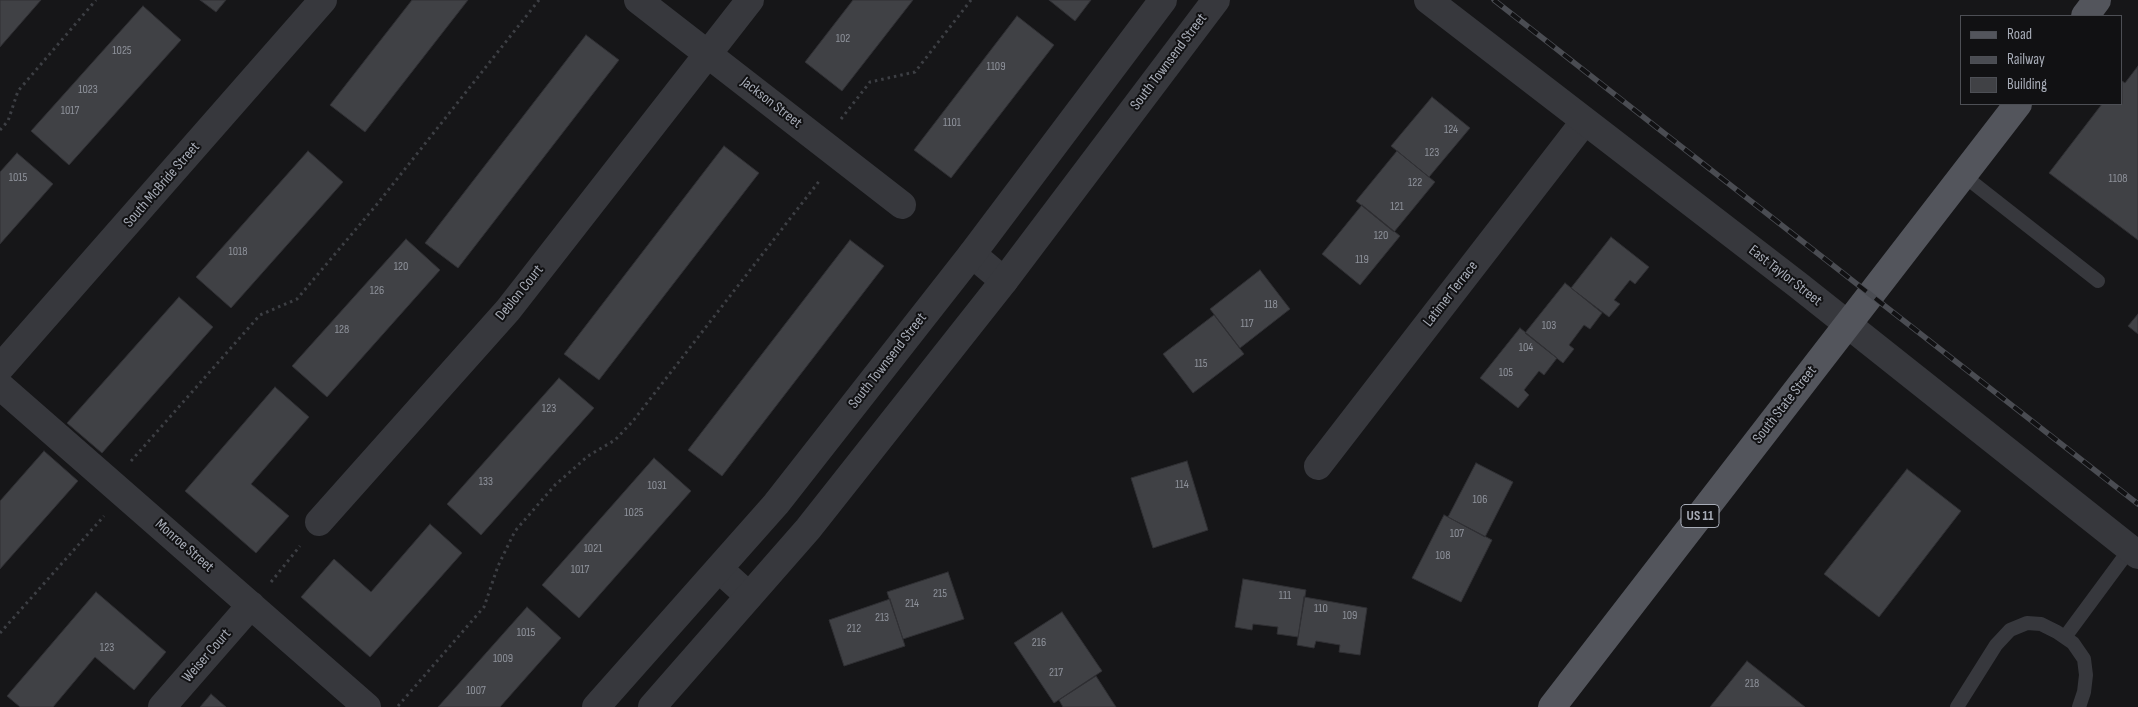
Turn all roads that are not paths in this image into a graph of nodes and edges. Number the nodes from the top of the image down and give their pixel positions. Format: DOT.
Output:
graph roads {
  1 [pos="323,0"];
  2 [pos="638,0"];
  3 [pos="750,0"];
  4 [pos="1163,0"];
  5 [pos="1216,0"];
  6 [pos="1428,0"];
  7 [pos="2097,0"];
  8 [pos="2086,15"];
  9 [pos="709,55"];
  10 [pos="2017,105"];
  11 [pos="1584,122"];
  12 [pos="1963,176"];
  13 [pos="902,205"];
  14 [pos="972,254"];
  15 [pos="2098,280"];
  16 [pos="1004,281"];
  17 [pos="1847,324"];
  18 [pos="0,368"];
  19 [pos="0,386"];
  20 [pos="1318,466"];
  21 [pos="319,522"];
  22 [pos="2134,552"];
  23 [pos="719,569"];
  24 [pos="748,596"];
  25 [pos="251,605"];
  26 [pos="2065,637"];
  27 [pos="162,707"];
  28 [pos="367,707"];
  29 [pos="596,707"];
  30 [pos="652,707"];
  31 [pos="1552,707"];
  32 [pos="1957,707"];
  33 [pos="2079,707"];
  1 -- 18 [label="street, South McBride Street"];
  2 -- 9 [label="street, Jackson Street"];
  3 -- 9 [label="street, Deblon Court"];
  4 -- 14 [label="street, South Townsend Street"];
  5 -- 16 [label="street, South Townsend Street"];
  6 -- 11 [label="street, East Taylor Street"];
  7 -- 8 [label="main road"];
  9 -- 13 [label="street, Jackson Street"];
  9 -- 21 [label="street, Deblon Court"];
  10 -- 12 [label="main road, South State Street / US 11"];
  11 -- 17 [label="street, East Taylor Street"];
  11 -- 20 [label="street, Latimer Terrace"];
  12 -- 15 [label="lane"];
  12 -- 17 [label="main road, South State Street / US 11"];
  14 -- 16 [label="street"];
  14 -- 23 [label="street, South Townsend Street"];
  16 -- 24 [label="street, South Townsend Street"];
  17 -- 22 [label="street, East Taylor Street"];
  17 -- 31 [label="main road, South State Street / US 11"];
  19 -- 25 [label="street, Monroe Street"];
  22 -- 26 [label="lane"];
  23 -- 24 [label="street"];
  23 -- 29 [label="street, South Townsend Street"];
  24 -- 30 [label="street, South Townsend Street"];
  25 -- 27 [label="street, Weiser Court"];
  25 -- 28 [label="street, Monroe Street"];
  26 -- 32 [label="lane"];
  26 -- 33 [label="lane"];
}
